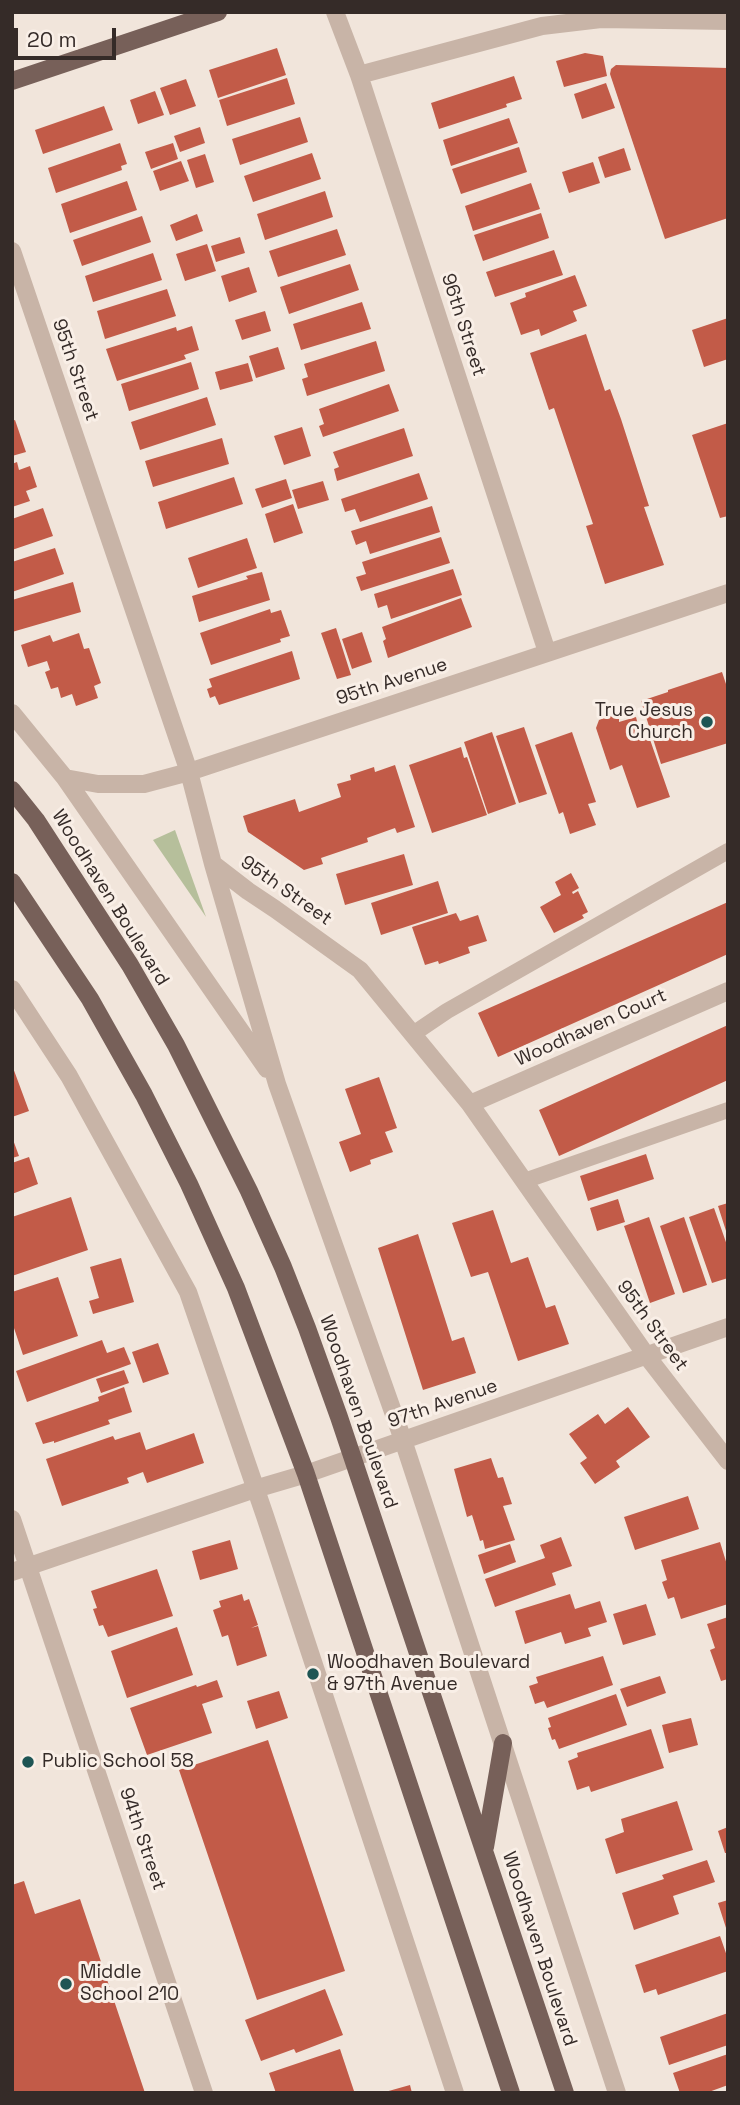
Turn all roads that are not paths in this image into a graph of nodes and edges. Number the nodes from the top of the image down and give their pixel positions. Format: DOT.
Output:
graph roads {
  1 [pos="218,12"];
  2 [pos="335,12"];
  3 [pos="728,21"];
  4 [pos="359,75"];
  5 [pos="12,80"];
  6 [pos="12,251"];
  7 [pos="728,593"];
  8 [pos="547,652"];
  9 [pos="12,713"];
  10 [pos="189,772"];
  11 [pos="65,778"];
  12 [pos="12,790"];
  13 [pos="728,850"];
  14 [pos="213,864"];
  15 [pos="12,882"];
  16 [pos="12,989"];
  17 [pos="728,991"];
  18 [pos="413,1034"];
  19 [pos="277,1084"];
  20 [pos="470,1104"];
  21 [pos="728,1110"];
  22 [pos="524,1181"];
  23 [pos="728,1328"];
  24 [pos="646,1355"];
  25 [pos="403,1440"];
  26 [pos="353,1458"];
  27 [pos="728,1461"];
  28 [pos="306,1474"];
  29 [pos="256,1489"];
  30 [pos="12,1519"];
  31 [pos="20,1569"];
  32 [pos="503,1743"];
  33 [pos="484,1851"];
  34 [pos="204,2093"];
  35 [pos="455,2093"];
  36 [pos="510,2093"];
  37 [pos="565,2093"];
  38 [pos="617,2093"];
  1 -- 5 [label="main road"];
  2 -- 4 [label="street, 96th Street"];
  3 -- 4 [label="street"];
  4 -- 8 [label="street, 96th Street"];
  6 -- 10 [label="street, 95th Street"];
  7 -- 8 [label="street, 95th Avenue"];
  8 -- 10 [label="street, 95th Avenue"];
  9 -- 11 [label="street, Woodhaven Boulevard"];
  10 -- 11 [label="street, 95th Avenue"];
  10 -- 14 [label="street, 95th Street"];
  11 -- 19 [label="street, Woodhaven Boulevard"];
  12 -- 26 [label="main road, Woodhaven Boulevard"];
  13 -- 18 [label="lane"];
  14 -- 18 [label="street, 95th Street"];
  14 -- 19 [label="street, Woodhaven Boulevard"];
  15 -- 28 [label="main road"];
  16 -- 29 [label="street"];
  17 -- 20 [label="street, Woodhaven Court"];
  18 -- 20 [label="street, 95th Street"];
  19 -- 25 [label="street, Woodhaven Boulevard"];
  20 -- 22 [label="street, 95th Street"];
  21 -- 22 [label="lane"];
  22 -- 24 [label="street, 95th Street"];
  23 -- 24 [label="street, 97th Avenue"];
  24 -- 25 [label="street, 97th Avenue"];
  24 -- 27 [label="street, 95th Street"];
  25 -- 26 [label="street, 97th Avenue"];
  25 -- 32 [label="street, Woodhaven Boulevard"];
  26 -- 28 [label="street, 97th Avenue"];
  26 -- 33 [label="main road, Woodhaven Boulevard"];
  28 -- 29 [label="street, 97th Avenue"];
  28 -- 36 [label="main road"];
  29 -- 31 [label="street, 97th Avenue"];
  29 -- 35 [label="street"];
  30 -- 31 [label="street, 94th Street"];
  31 -- 34 [label="street, 94th Street"];
  32 -- 33 [label="main road"];
  32 -- 38 [label="street, Woodhaven Boulevard"];
  33 -- 37 [label="main road, Woodhaven Boulevard"];
}
